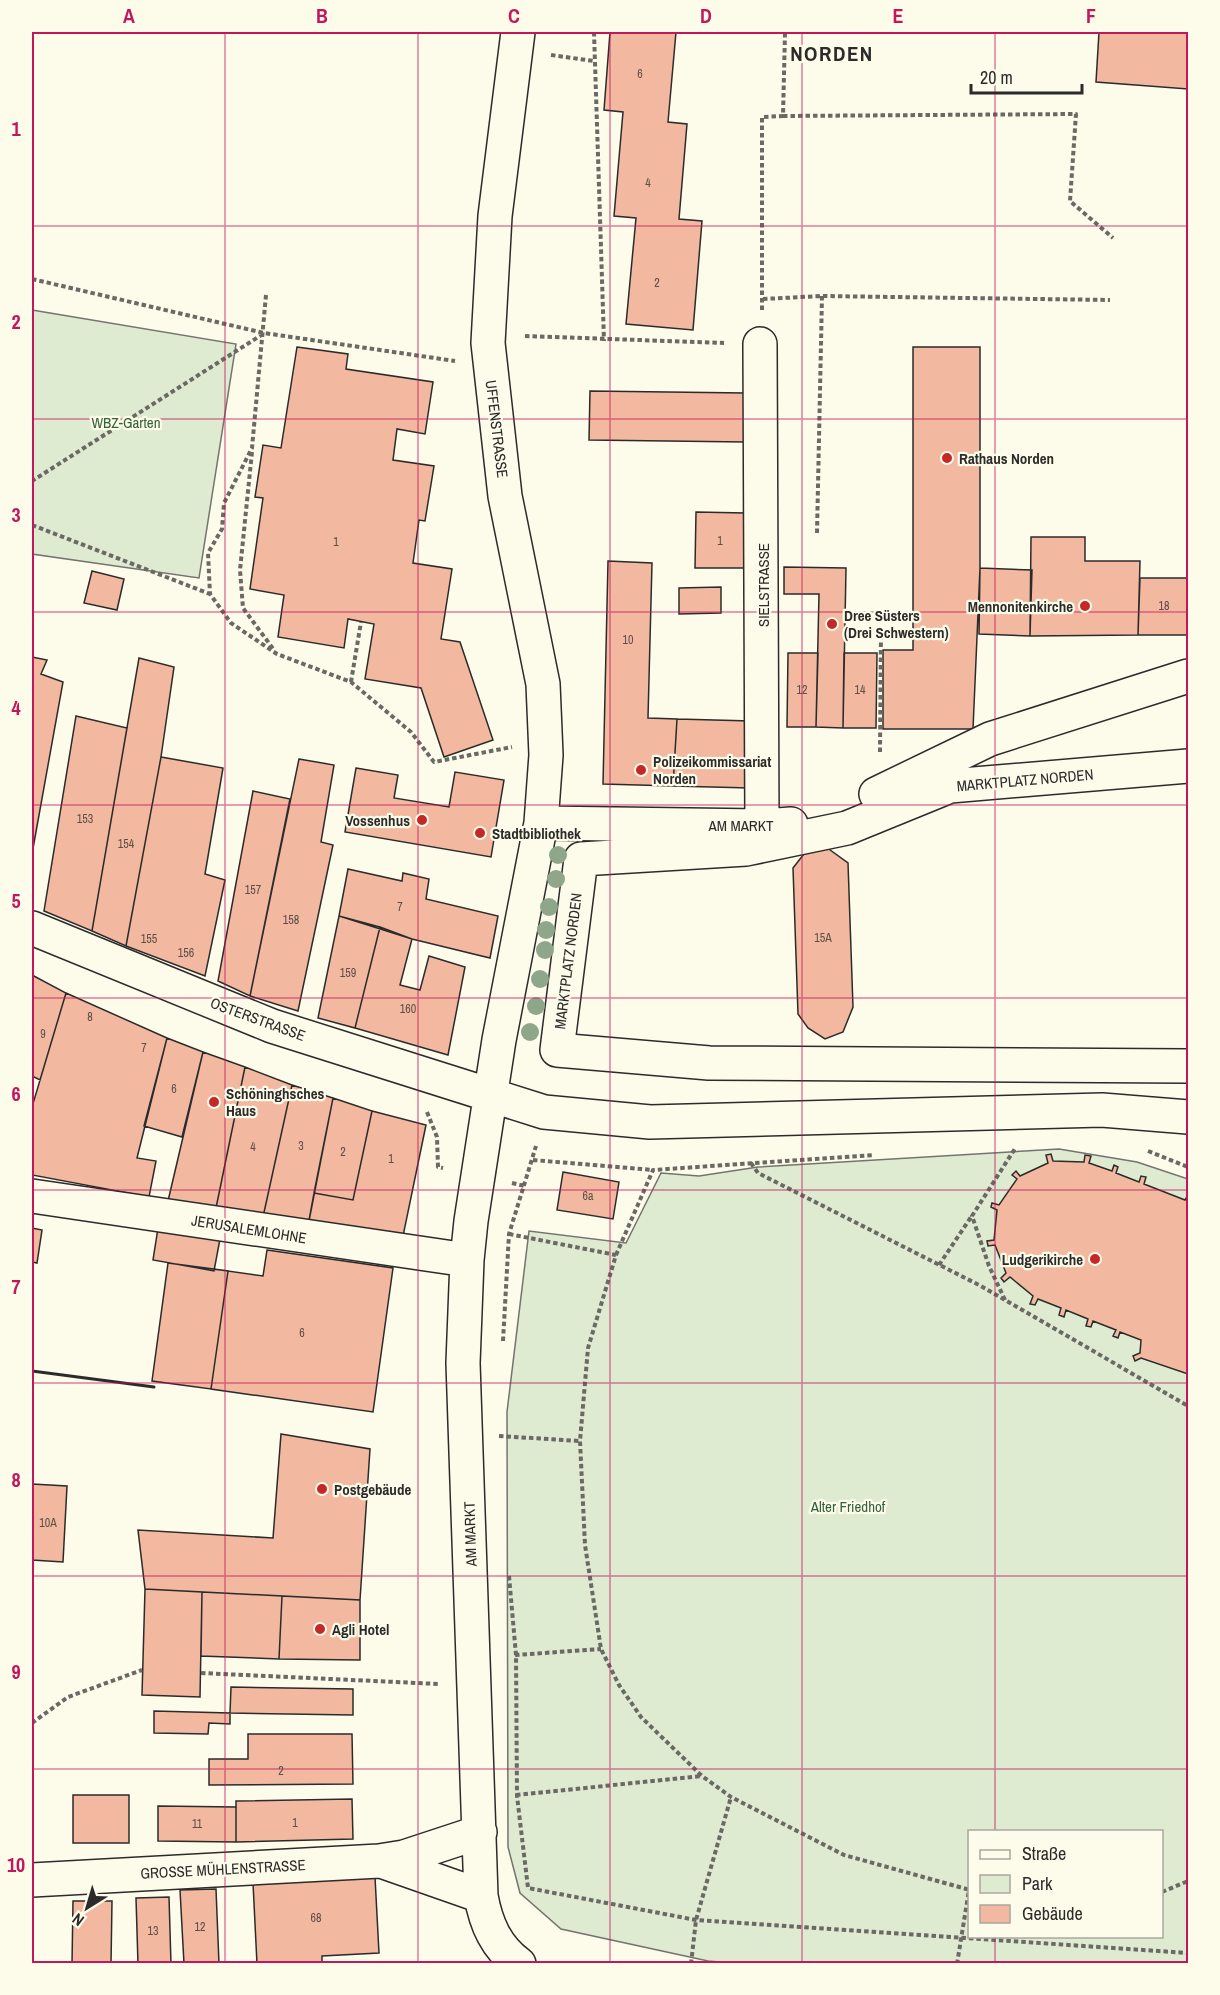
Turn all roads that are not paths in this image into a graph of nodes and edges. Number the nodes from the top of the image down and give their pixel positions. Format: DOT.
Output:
graph roads {
  1 [pos="518,32"];
  2 [pos="760,344"];
  3 [pos="1188,676"];
  4 [pos="1188,765"];
  5 [pos="540,823"];
  6 [pos="762,826"];
  7 [pos="32,928"];
  8 [pos="1188,1066"];
  9 [pos="490,1094"];
  10 [pos="1188,1117"];
  11 [pos="32,1196"];
  12 [pos="467,1260"];
  13 [pos="480,1832"];
  14 [pos="379,1861"];
  15 [pos="32,1880"];
  16 [pos="481,1896"];
  17 [pos="507,1960"];
  1 -- 5 [label="street, UFFENSTRASSE"];
  2 -- 6 [label="street, SIELSTRASSE"];
  3 -- 6 [label="street, AM MARKT"];
  4 -- 8 [label="street, MARKTPLATZ NORDEN"];
  5 -- 6 [label="street, AM MARKT"];
  5 -- 9 [label="street, AM MARKT"];
  7 -- 9 [label="street, OSTERSTRASSE"];
  9 -- 10 [label="street"];
  9 -- 12 [label="street, AM MARKT"];
  11 -- 12 [label="street, JERUSALEMLOHNE"];
  12 -- 13 [label="street, AM MARKT"];
  13 -- 14 [label="street, GROSSE MÜHLENSTRASSE"];
  13 -- 16 [label="street, AM MARKT"];
  14 -- 15 [label="street, GROSSE MÜHLENSTRASSE"];
  14 -- 16 [label="street, GROSSE MÜHLENSTRASSE"];
  16 -- 17 [label="street, AM MARKT"];
}
